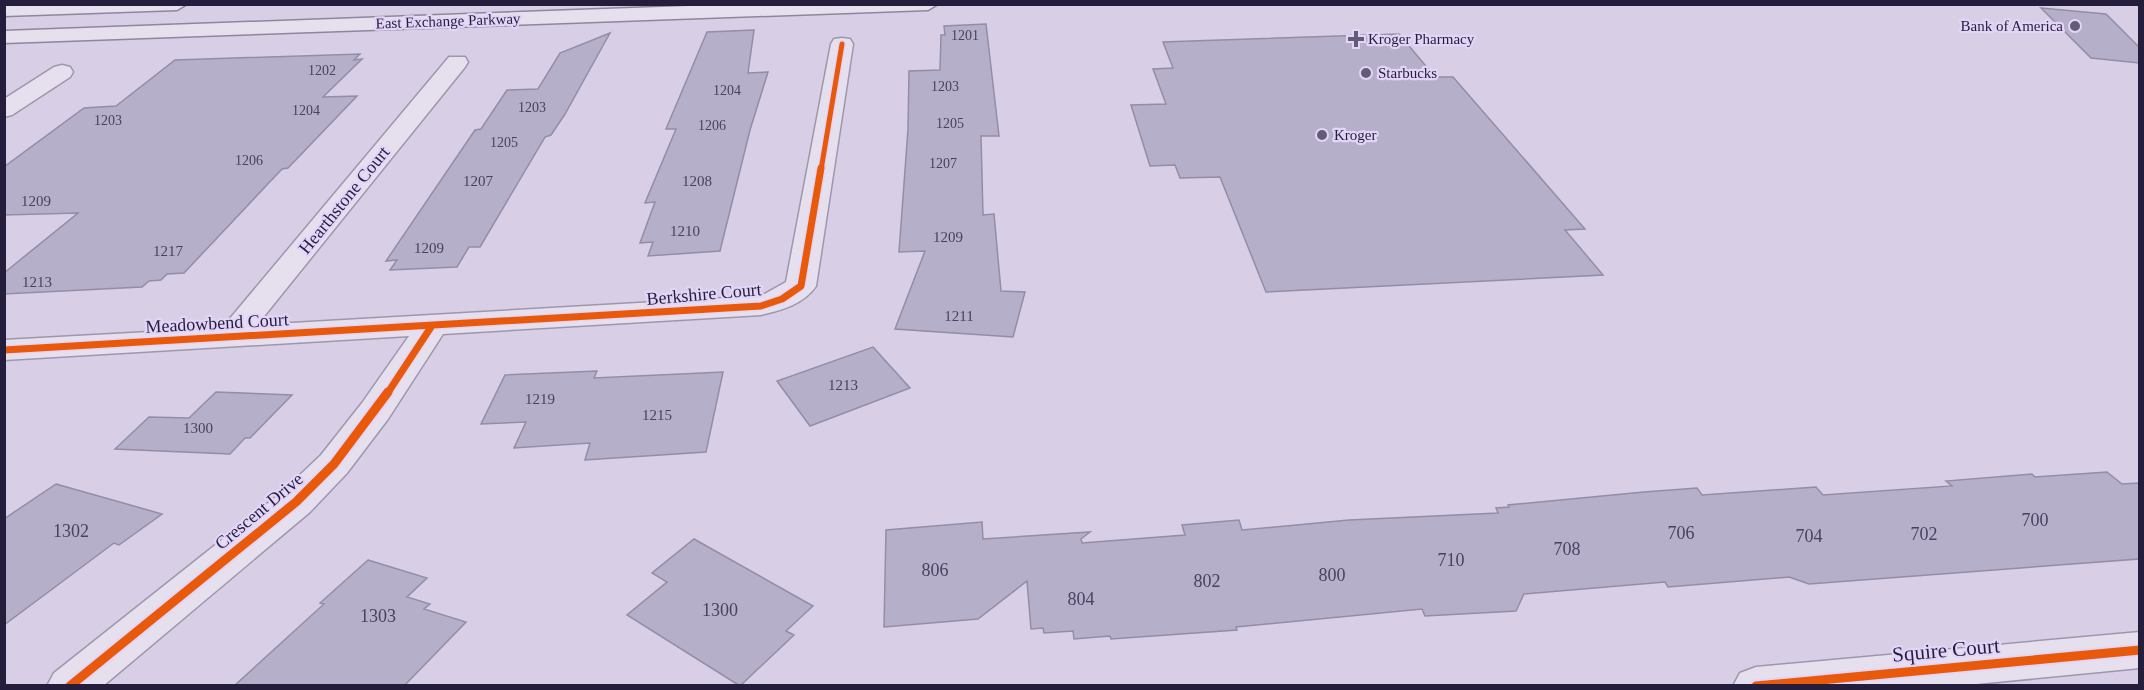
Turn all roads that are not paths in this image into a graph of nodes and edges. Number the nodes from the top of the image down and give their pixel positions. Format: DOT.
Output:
graph roads {
  1 [pos="177,4"];
  2 [pos="928,4"];
  3 [pos="4,10"];
  4 [pos="4,37"];
  5 [pos="842,44"];
  6 [pos="457,62"];
  7 [pos="62,72"];
  8 [pos="4,110"];
  9 [pos="431,327"];
  10 [pos="231,338"];
  11 [pos="4,350"];
  12 [pos="2139,650"];
  13 [pos="70,686"];
  14 [pos="1756,686"];
  1 -- 3 [label="street"];
  2 -- 4 [label="street, East Exchange Parkway"];
  5 -- 9 [label="street, Berkshire Court"];
  6 -- 10 [label="street, Hearthstone Court"];
  7 -- 8 [label="street"];
  9 -- 10 [label="street, Meadowbend Court"];
  9 -- 13 [label="street, Crescent Drive"];
  10 -- 11 [label="street, Meadowbend Court"];
  12 -- 14 [label="street, Squire Court"];
}
